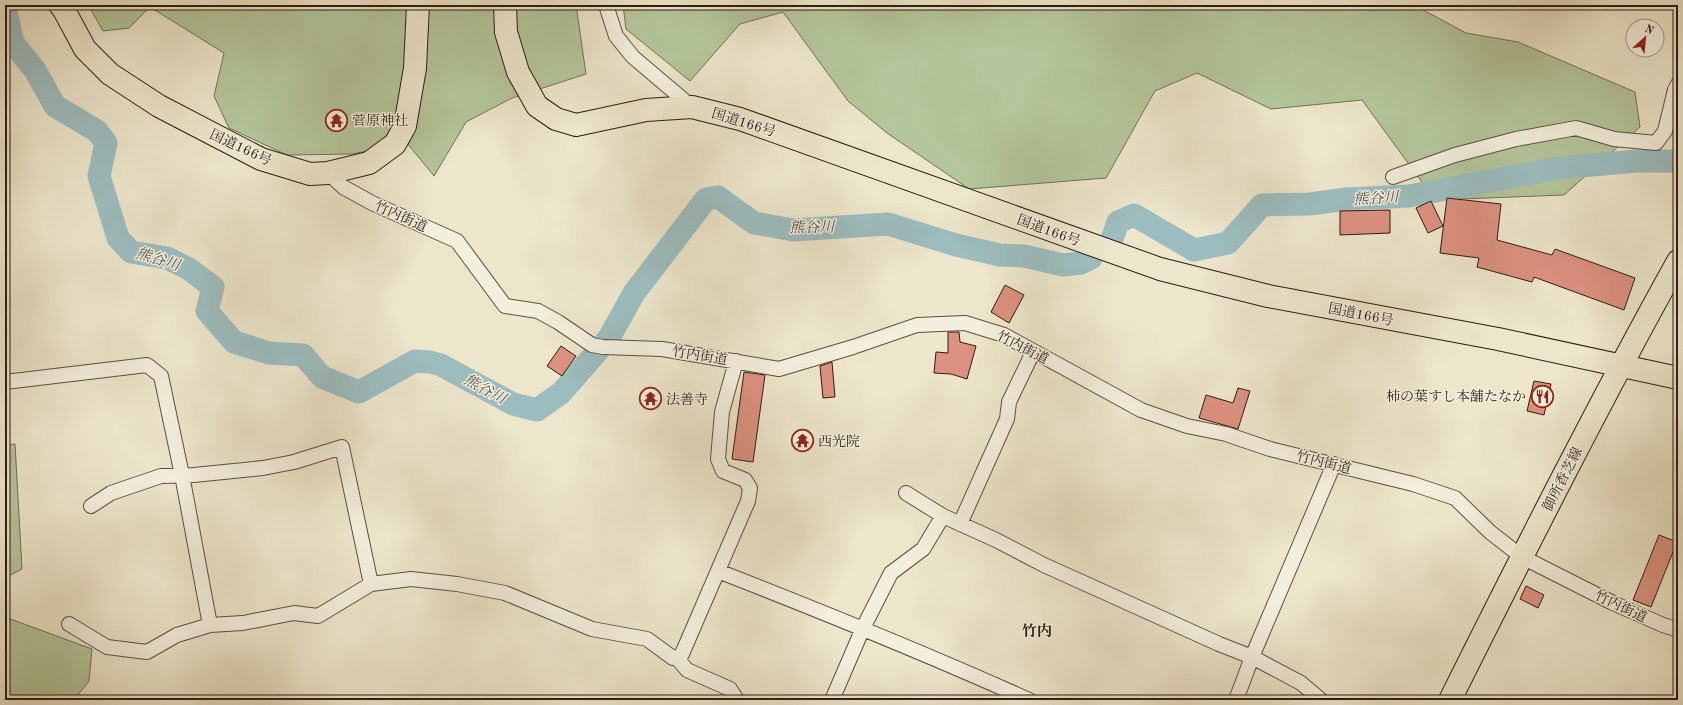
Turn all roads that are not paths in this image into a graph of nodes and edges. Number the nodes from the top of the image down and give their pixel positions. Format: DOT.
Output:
graph roads {
  1 [pos="60,5"];
  2 [pos="418,5"];
  3 [pos="505,5"];
  4 [pos="606,5"];
  5 [pos="1678,84"];
  6 [pos="692,107"];
  7 [pos="328,173"];
  8 [pos="1394,177"];
  9 [pos="1678,261"];
  10 [pos="1034,352"];
  11 [pos="736,361"];
  12 [pos="1620,367"];
  13 [pos="1678,378"];
  14 [pos="5,382"];
  15 [pos="1334,464"];
  16 [pos="182,475"];
  17 [pos="906,493"];
  18 [pos="91,506"];
  19 [pos="943,516"];
  20 [pos="960,524"];
  21 [pos="1522,556"];
  22 [pos="718,570"];
  23 [pos="371,584"];
  24 [pos="69,624"];
  25 [pos="210,625"];
  26 [pos="863,628"];
  27 [pos="1678,630"];
  28 [pos="1252,657"];
  29 [pos="677,658"];
  30 [pos="737,700"];
  31 [pos="832,700"];
  32 [pos="1029,700"];
  33 [pos="1236,700"];
  34 [pos="1321,700"];
  35 [pos="1450,700"];
  1 -- 7 [label="main road, 国道166号"];
  2 -- 7 [label="main road, 国道166号"];
  3 -- 6 [label="main road, 国道166号"];
  4 -- 6 [label="street"];
  5 -- 8 [label="street"];
  6 -- 12 [label="main road, 国道166号"];
  7 -- 11 [label="street, 竹内街道"];
  9 -- 12 [label="main road, 御所香芝線"];
  10 -- 11 [label="street, 竹内街道"];
  10 -- 15 [label="street, 竹内街道"];
  10 -- 20 [label="street"];
  11 -- 22 [label="street"];
  12 -- 13 [label="main road, 国道166号"];
  12 -- 21 [label="main road, 御所香芝線"];
  14 -- 16 [label="street"];
  15 -- 21 [label="street, 竹内街道"];
  15 -- 28 [label="street"];
  16 -- 18 [label="street"];
  16 -- 23 [label="street"];
  16 -- 25 [label="street"];
  17 -- 19 [label="street"];
  19 -- 20 [label="street"];
  19 -- 26 [label="street"];
  20 -- 28 [label="street"];
  21 -- 27 [label="street, 竹内街道"];
  21 -- 35 [label="main road, 御所香芝線"];
  22 -- 26 [label="street"];
  22 -- 29 [label="street"];
  23 -- 25 [label="street"];
  23 -- 29 [label="street"];
  24 -- 25 [label="street"];
  26 -- 31 [label="street"];
  26 -- 32 [label="street"];
  28 -- 33 [label="street"];
  28 -- 34 [label="street"];
  29 -- 30 [label="street"];
}
